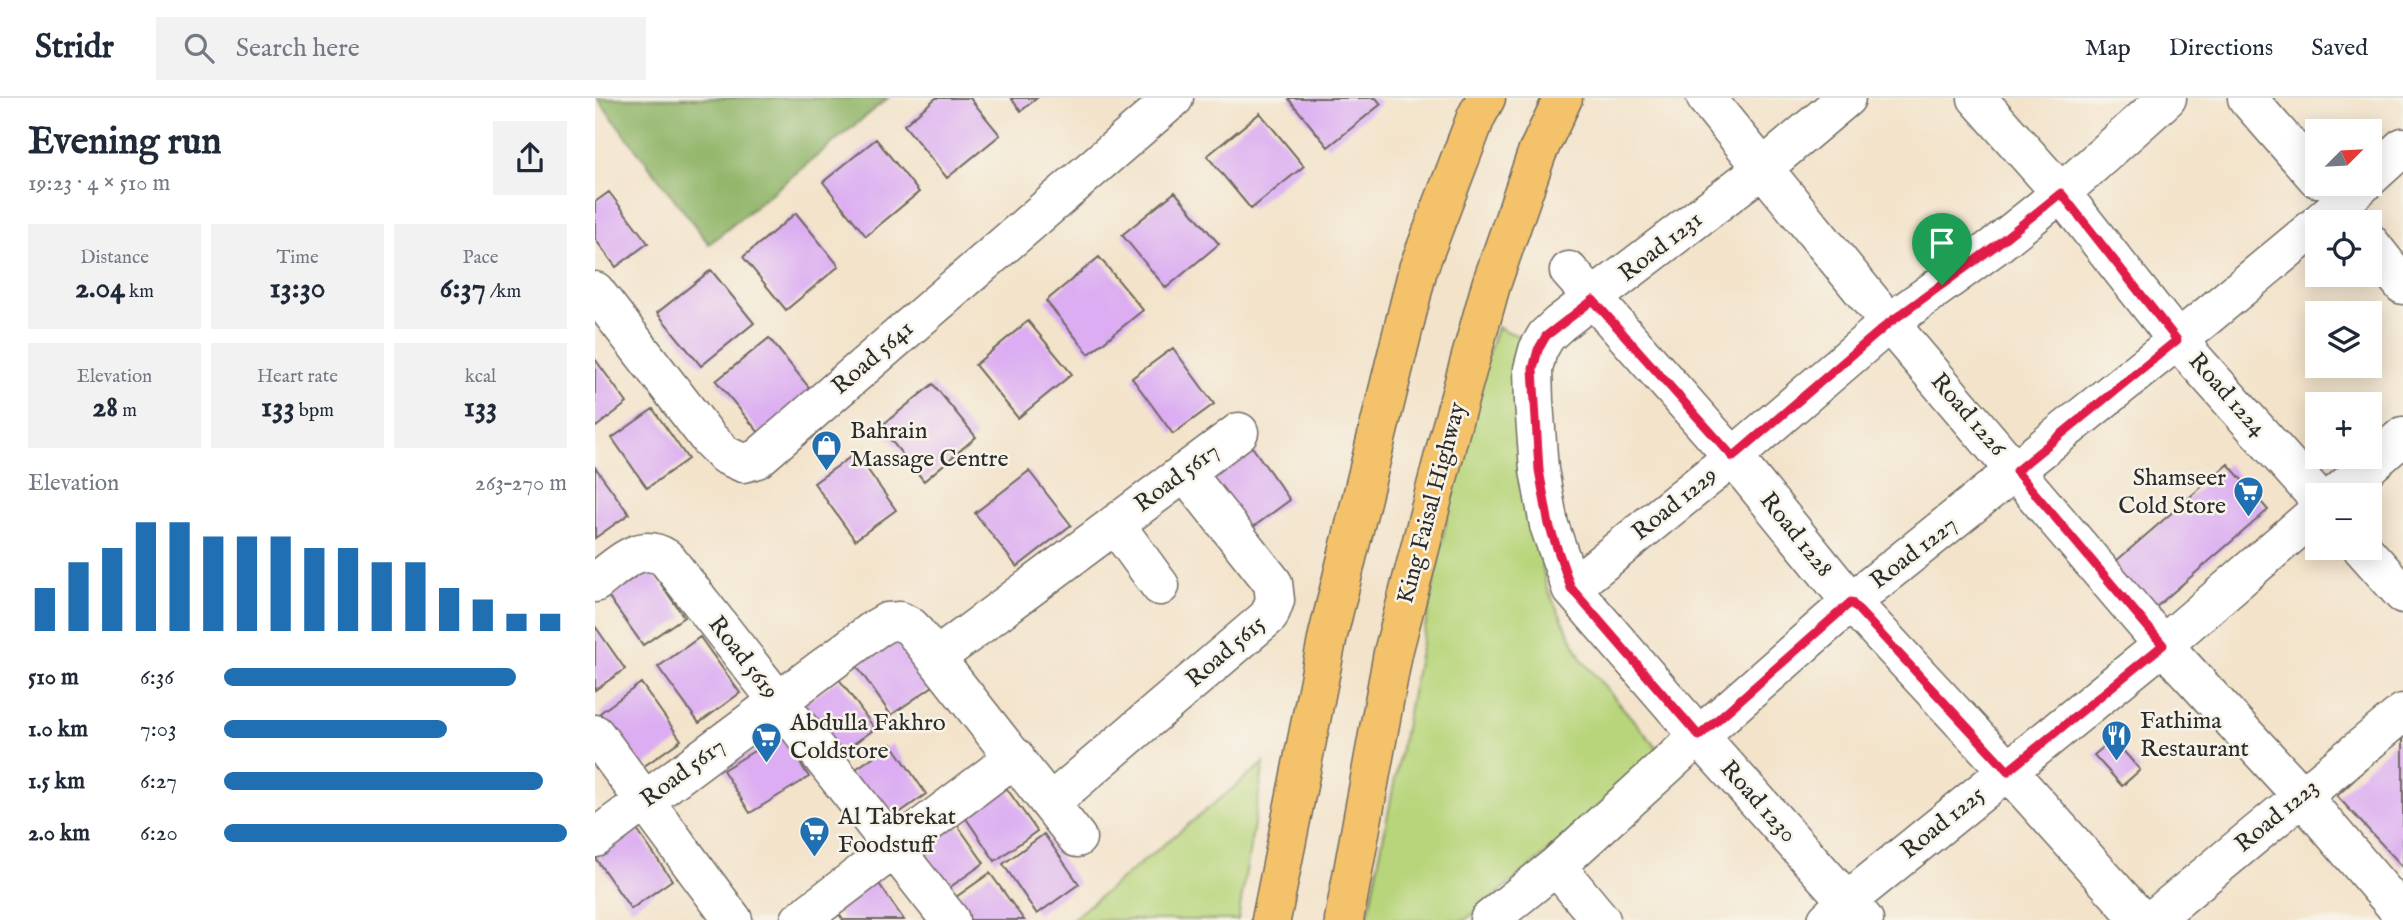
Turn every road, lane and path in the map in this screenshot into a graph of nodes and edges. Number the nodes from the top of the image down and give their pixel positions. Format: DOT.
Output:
graph roads {
  1 [pos="1174,98"];
  2 [pos="1486,98"];
  3 [pos="1563,98"];
  4 [pos="1706,98"];
  5 [pos="1846,98"];
  6 [pos="1977,98"];
  7 [pos="2168,98"];
  8 [pos="2247,98"];
  9 [pos="2403,147"];
  10 [pos="2382,166"];
  11 [pos="1763,168"];
  12 [pos="2061,193"];
  13 [pos="2333,203"];
  14 [pos="2382,258"];
  15 [pos="1569,271"];
  16 [pos="2403,285"];
  17 [pos="595,291"];
  18 [pos="1593,300"];
  19 [pos="1889,323"];
  20 [pos="2177,340"];
  21 [pos="1238,432"];
  22 [pos="2403,436"];
  23 [pos="1733,457"];
  24 [pos="2016,471"];
  25 [pos="1185,472"];
  26 [pos="2350,483"];
  27 [pos="2305,484"];
  28 [pos="2305,522"];
  29 [pos="1115,524"];
  30 [pos="2373,560"];
  31 [pos="595,583"];
  32 [pos="1160,586"];
  33 [pos="1571,588"];
  34 [pos="2403,594"];
  35 [pos="1851,602"];
  36 [pos="2163,645"];
  37 [pos="937,657"];
  38 [pos="778,702"];
  39 [pos="2403,712"];
  40 [pos="595,734"];
  41 [pos="1699,736"];
  42 [pos="1015,757"];
  43 [pos="2008,771"];
  44 [pos="2301,795"];
  45 [pos="645,800"];
  46 [pos="1050,803"];
  47 [pos="595,838"];
  48 [pos="1077,838"];
  49 [pos="893,848"];
  50 [pos="1556,866"];
  51 [pos="1846,914"];
  52 [pos="2403,915"];
  53 [pos="733,920"];
  54 [pos="800,920"];
  55 [pos="950,920"];
  56 [pos="1271,920"];
  57 [pos="1344,920"];
  58 [pos="1489,920"];
  59 [pos="1601,920"];
  60 [pos="2141,920"];
  61 [pos="2152,920"];
  1 -- 17 [label="street, Road 5641"];
  2 -- 56 [label="main road"];
  3 -- 57 [label="main road, King Faisal Highway"];
  4 -- 11 [label="street, Road 1226"];
  5 -- 11 [label="street, Road 1231"];
  6 -- 12 [label="street, Road 1224"];
  7 -- 12 [label="street, Road 1229"];
  8 -- 13 [label="street"];
  9 -- 10 [label="street"];
  11 -- 18 [label="street, Road 1231"];
  11 -- 19 [label="street, Road 1226"];
  12 -- 19 [label="street, Road 1229"];
  12 -- 20 [label="street, Road 1224"];
  13 -- 20 [label="street, Road 1227"];
  14 -- 16 [label="street"];
  15 -- 18 [label="street, Road 1228"];
  18 -- 23 [label="street, Road 1228"];
  18 -- 33 [label="street, Road 1231"];
  19 -- 23 [label="street, Road 1229"];
  19 -- 24 [label="street, Road 1226"];
  20 -- 24 [label="street, Road 1227"];
  20 -- 27 [label="street, Road 1224"];
  21 -- 25 [label="street, Road 5617"];
  22 -- 26 [label="street"];
  23 -- 33 [label="street, Road 1229"];
  23 -- 35 [label="street, Road 1228"];
  24 -- 35 [label="street, Road 1227"];
  24 -- 36 [label="street, Road 1226"];
  25 -- 29 [label="street, Road 5617"];
  25 -- 46 [label="street, Road 5615"];
  28 -- 36 [label="street, Road 1225"];
  29 -- 32 [label="street, Road 5617"];
  29 -- 37 [label="street, Road 5617"];
  30 -- 34 [label="street"];
  31 -- 38 [label="street, Road 5619"];
  33 -- 41 [label="street, Road 1230"];
  35 -- 41 [label="street, Road 1227"];
  35 -- 43 [label="street, Road 1228"];
  36 -- 43 [label="street, Road 1225"];
  36 -- 44 [label="street, Road 1226"];
  37 -- 38 [label="street, Road 5617"];
  37 -- 42 [label="street, Road 5617"];
  38 -- 45 [label="street, Road 5617"];
  38 -- 49 [label="street, Road 5619"];
  39 -- 44 [label="street, Road 1223"];
  40 -- 45 [label="street"];
  41 -- 50 [label="street, Road 1227"];
  41 -- 51 [label="street, Road 1230"];
  42 -- 46 [label="street, Road 5617"];
  42 -- 49 [label="street"];
  43 -- 51 [label="street, Road 1225"];
  43 -- 60 [label="street, Road 1228"];
  44 -- 52 [label="street, Road 1226"];
  44 -- 61 [label="street, Road 1223"];
  45 -- 47 [label="street, Road 5617"];
  45 -- 53 [label="street"];
  46 -- 48 [label="street, Road 5617"];
  49 -- 54 [label="street"];
  49 -- 55 [label="street, Road 5619"];
  50 -- 58 [label="street, Road 1227"];
  50 -- 59 [label="street"];
}
